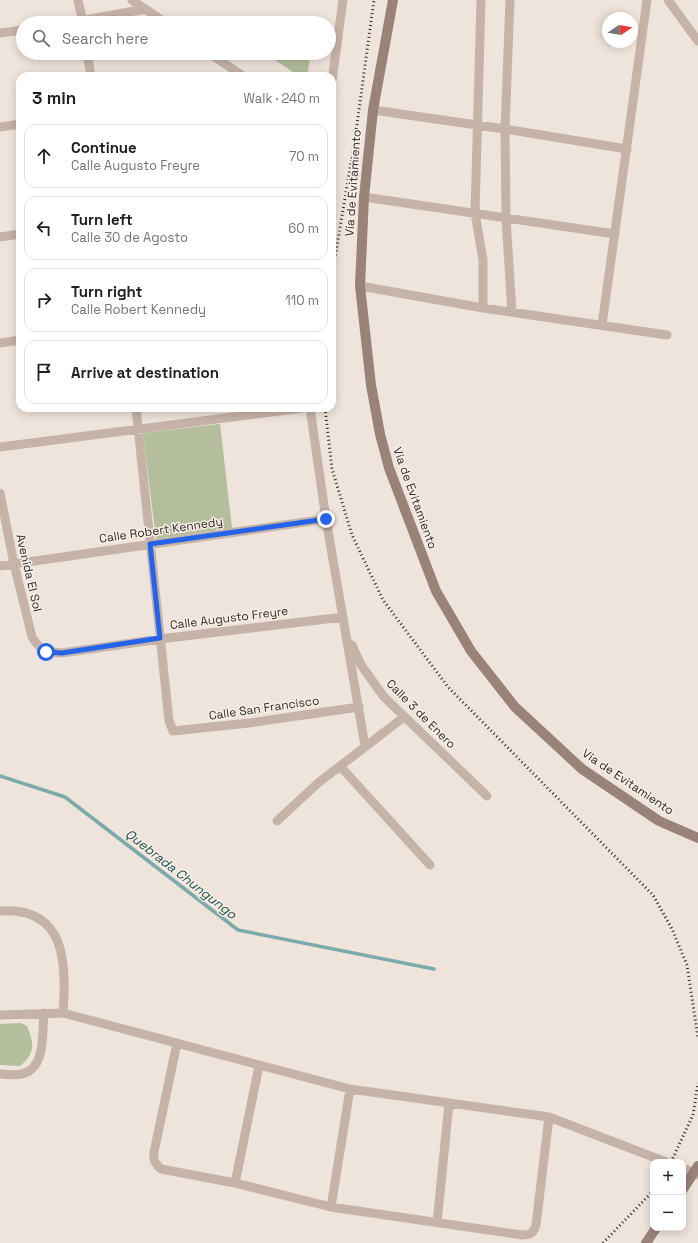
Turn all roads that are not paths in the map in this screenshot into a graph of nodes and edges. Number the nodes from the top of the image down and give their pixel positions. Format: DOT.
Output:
graph roads {
  1 [pos="78,0"];
  2 [pos="132,0"];
  3 [pos="343,0"];
  4 [pos="392,0"];
  5 [pos="481,0"];
  6 [pos="510,0"];
  7 [pos="647,0"];
  8 [pos="668,0"];
  9 [pos="145,9"];
  10 [pos="82,16"];
  11 [pos="112,16"];
  12 [pos="156,16"];
  13 [pos="16,31"];
  14 [pos="0,33"];
  15 [pos="698,40"];
  16 [pos="336,52"];
  17 [pos="88,60"];
  18 [pos="219,60"];
  19 [pos="335,60"];
  20 [pos="90,72"];
  21 [pos="237,72"];
  22 [pos="333,72"];
  23 [pos="372,110"];
  24 [pos="16,125"];
  25 [pos="478,126"];
  26 [pos="0,127"];
  27 [pos="506,129"];
  28 [pos="627,149"];
  29 [pos="364,197"];
  30 [pos="475,213"];
  31 [pos="506,218"];
  32 [pos="16,234"];
  33 [pos="615,234"];
  34 [pos="0,236"];
  35 [pos="360,286"];
  36 [pos="483,308"];
  37 [pos="512,312"];
  38 [pos="602,325"];
  39 [pos="667,335"];
  40 [pos="16,341"];
  41 [pos="0,343"];
  42 [pos="137,412"];
  43 [pos="275,412"];
  44 [pos="311,412"];
  45 [pos="139,431"];
  46 [pos="0,447"];
  47 [pos="0,493"];
  48 [pos="326,519"];
  49 [pos="150,544"];
  50 [pos="14,564"];
  51 [pos="0,566"];
  52 [pos="343,617"];
  53 [pos="160,638"];
  54 [pos="46,652"];
  55 [pos="359,707"];
  56 [pos="404,717"];
  57 [pos="364,746"];
  58 [pos="340,766"];
  59 [pos="487,796"];
  60 [pos="277,821"];
  61 [pos="698,838"];
  62 [pos="430,865"];
  63 [pos="0,911"];
  64 [pos="44,1013"];
  65 [pos="62,1013"];
  66 [pos="0,1015"];
  67 [pos="177,1043"];
  68 [pos="258,1066"];
  69 [pos="0,1074"];
  70 [pos="350,1089"];
  71 [pos="449,1103"];
  72 [pos="549,1117"];
  73 [pos="659,1159"];
  74 [pos="686,1169"];
  75 [pos="697,1171"];
  76 [pos="235,1183"];
  77 [pos="686,1185"];
  78 [pos="331,1207"];
  79 [pos="437,1223"];
  80 [pos="654,1231"];
  81 [pos="646,1243"];
  1 -- 10 [label="street"];
  2 -- 9 [label="street"];
  3 -- 16 [label="street"];
  4 -- 23 [label="main road, Vía de Evitamiento"];
  5 -- 25 [label="street"];
  6 -- 27 [label="street"];
  7 -- 28 [label="street"];
  8 -- 15 [label="street"];
  9 -- 11 [label="street"];
  9 -- 12 [label="street"];
  13 -- 14 [label="street"];
  17 -- 20 [label="street"];
  18 -- 21 [label="street"];
  19 -- 22 [label="street"];
  23 -- 25 [label="street"];
  23 -- 29 [label="main road, Vía de Evitamiento"];
  24 -- 26 [label="street"];
  25 -- 27 [label="street"];
  25 -- 30 [label="street"];
  27 -- 28 [label="street"];
  27 -- 31 [label="street"];
  28 -- 33 [label="street"];
  29 -- 30 [label="street"];
  29 -- 35 [label="main road, Vía de Evitamiento"];
  30 -- 31 [label="street"];
  30 -- 36 [label="street"];
  31 -- 33 [label="street"];
  31 -- 37 [label="street"];
  32 -- 34 [label="street"];
  33 -- 38 [label="street"];
  35 -- 36 [label="street"];
  35 -- 61 [label="main road, Vía de Evitamiento"];
  36 -- 37 [label="street"];
  37 -- 38 [label="street"];
  38 -- 39 [label="street"];
  40 -- 41 [label="street"];
  42 -- 45 [label="street"];
  43 -- 45 [label="street"];
  44 -- 48 [label="street"];
  45 -- 46 [label="street"];
  45 -- 49 [label="street"];
  47 -- 50 [label="street, Avenida El Sol"];
  48 -- 49 [label="street, Calle Robert Kennedy"];
  48 -- 52 [label="street"];
  49 -- 50 [label="street, Calle Robert Kennedy"];
  49 -- 53 [label="street"];
  50 -- 51 [label="street, Calle Robert Kennedy"];
  50 -- 54 [label="street, Avenida El Sol"];
  52 -- 53 [label="street, Calle Augusto Freyre"];
  52 -- 55 [label="street"];
  52 -- 56 [label="street, Calle 3 de Enero"];
  53 -- 54 [label="street, Calle Augusto Freyre"];
  53 -- 55 [label="street, Calle San Francisco"];
  55 -- 57 [label="street"];
  56 -- 57 [label="street"];
  56 -- 59 [label="street, Calle 3 de Enero"];
  57 -- 58 [label="street"];
  58 -- 60 [label="street"];
  58 -- 62 [label="street"];
  63 -- 65 [label="street"];
  64 -- 65 [label="street"];
  64 -- 66 [label="street"];
  64 -- 69 [label="street"];
  65 -- 67 [label="street"];
  67 -- 68 [label="street"];
  67 -- 76 [label="street"];
  68 -- 70 [label="street"];
  68 -- 76 [label="street"];
  70 -- 71 [label="street"];
  70 -- 78 [label="street"];
  71 -- 72 [label="street"];
  71 -- 79 [label="street"];
  72 -- 73 [label="street"];
  72 -- 79 [label="street"];
  74 -- 75 [label="street"];
  75 -- 77 [label="main road"];
  76 -- 78 [label="street"];
  78 -- 79 [label="street"];
  80 -- 81 [label="main road"];
}
